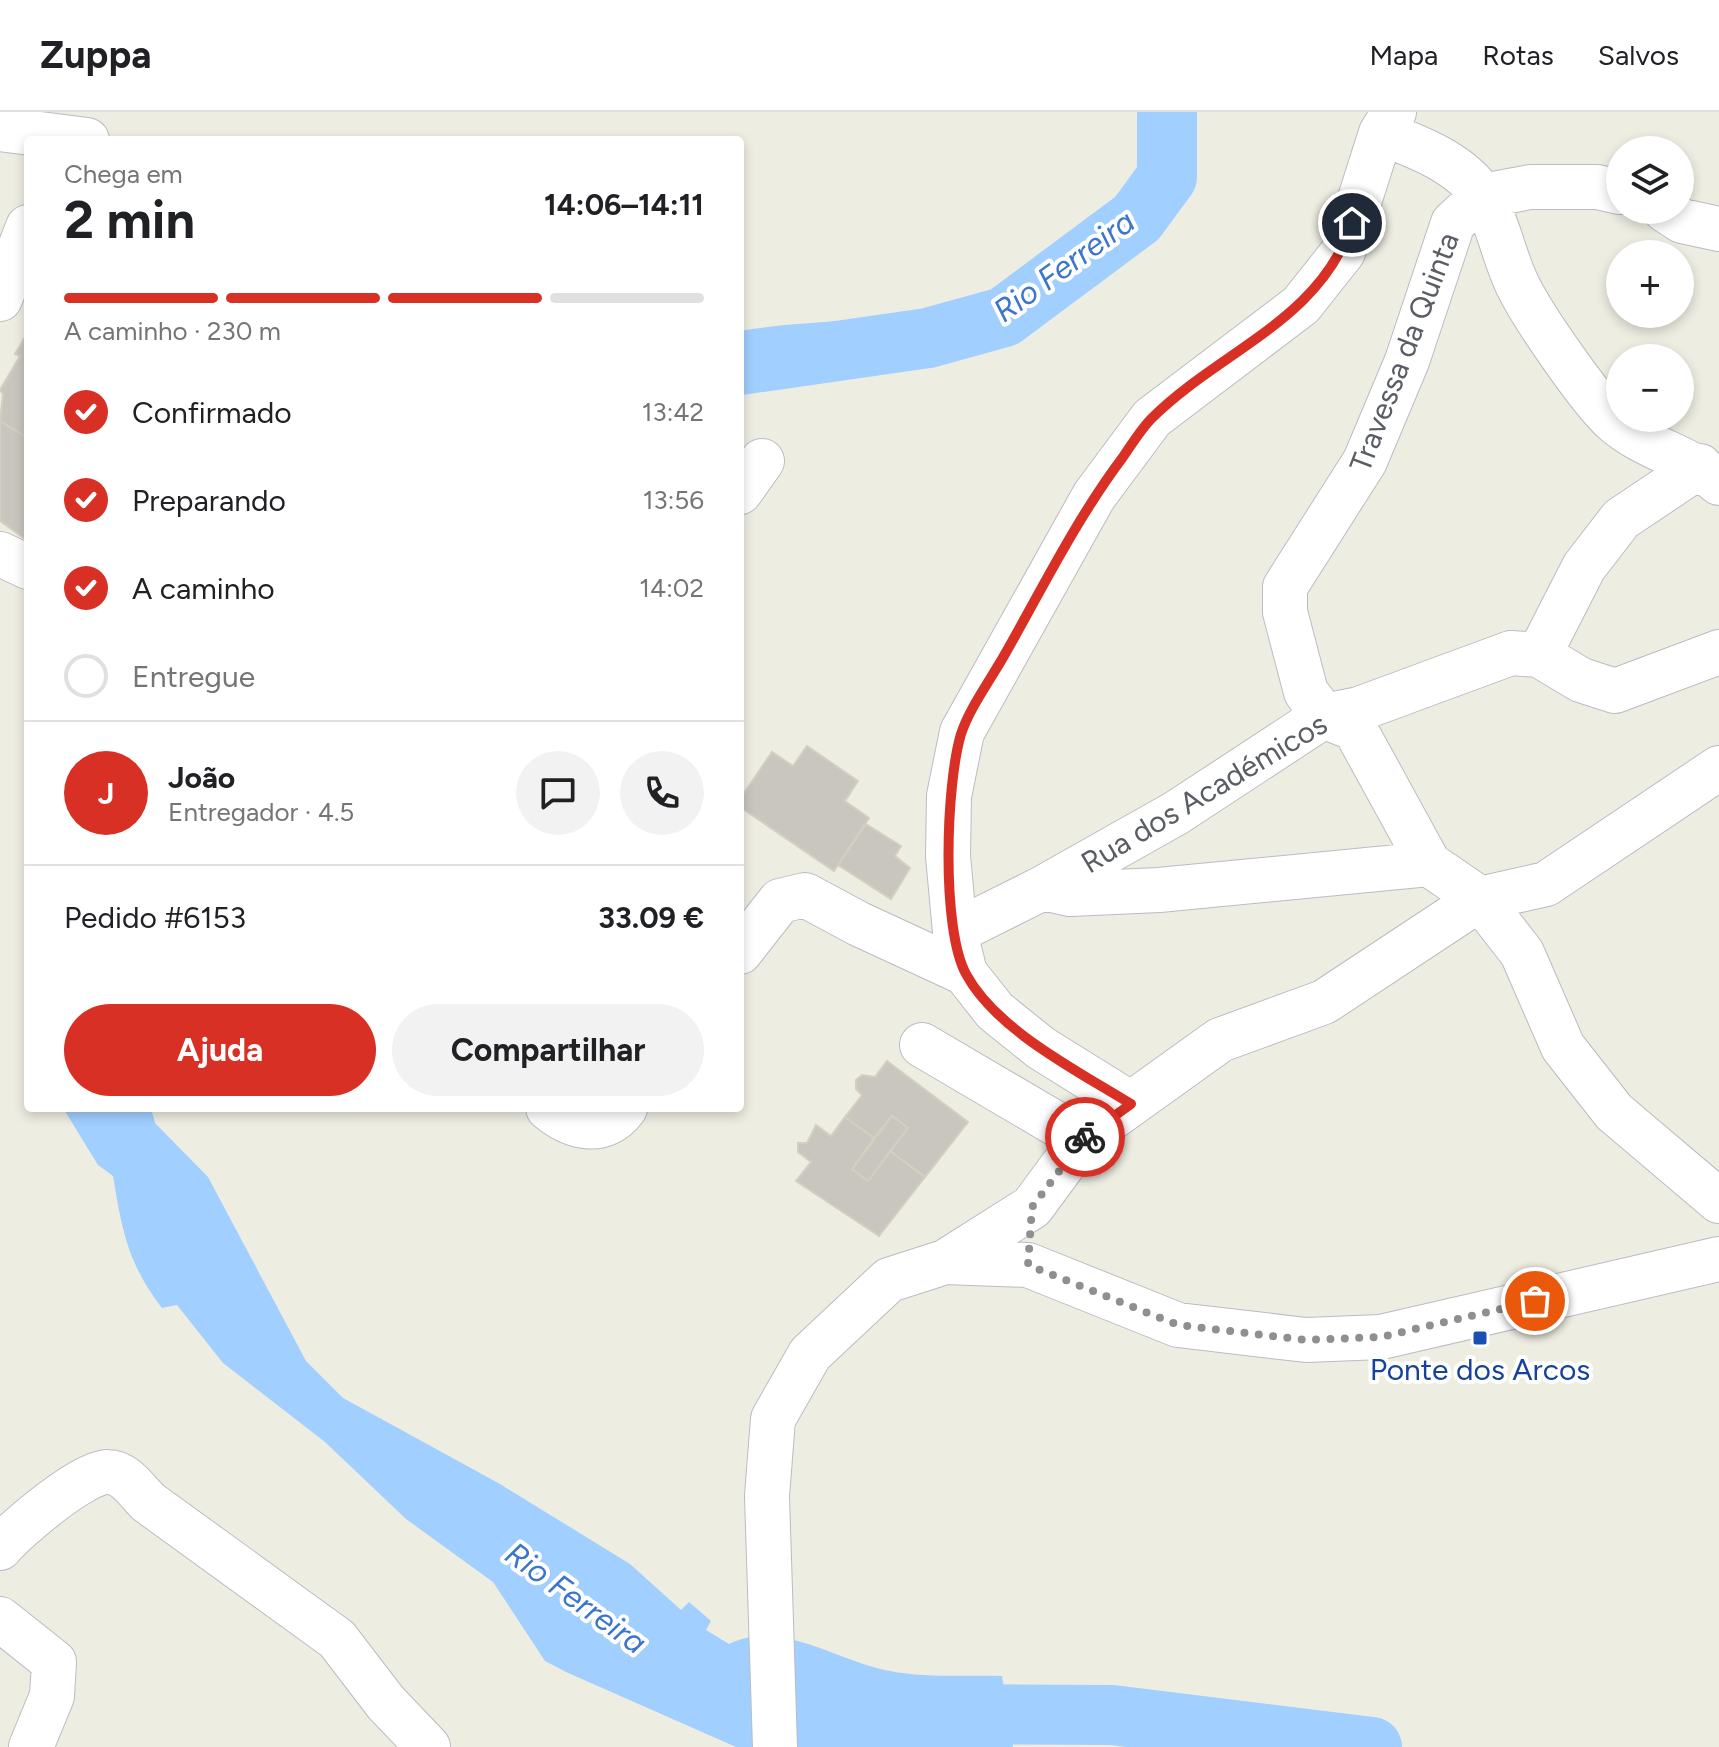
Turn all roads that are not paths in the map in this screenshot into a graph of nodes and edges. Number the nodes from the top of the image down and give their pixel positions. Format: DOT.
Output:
graph roads {
  1 [pos="1387,122"];
  2 [pos="26,134"];
  3 [pos="46,136"];
  4 [pos="1606,189"];
  5 [pos="1482,196"];
  6 [pos="1694,224"];
  7 [pos="1719,229"];
  8 [pos="24,237"];
  9 [pos="0,299"];
  10 [pos="1710,475"];
  11 [pos="0,554"];
  12 [pos="24,565"];
  13 [pos="1719,652"];
  14 [pos="1539,655"];
  15 [pos="1324,716"];
  16 [pos="1719,768"];
  17 [pos="1429,864"];
  18 [pos="1043,888"];
  19 [pos="1480,899"];
  20 [pos="744,947"];
  21 [pos="960,953"];
  22 [pos="922,1045"];
  23 [pos="1131,1104"];
  24 [pos="553,1112"];
  25 [pos="622,1112"];
  26 [pos="1082,1139"];
  27 [pos="1719,1201"];
  28 [pos="1032,1207"];
  29 [pos="1719,1259"];
  30 [pos="945,1262"];
  31 [pos="1028,1265"];
  32 [pos="0,1548"];
  33 [pos="0,1619"];
  34 [pos="31,1747"];
  35 [pos="428,1747"];
  36 [pos="775,1747"];
  1 -- 5 [label="street"];
  1 -- 21 [label="street"];
  2 -- 3 [label="street"];
  4 -- 5 [label="street"];
  5 -- 10 [label="street"];
  5 -- 15 [label="street, Travessa da Quinta"];
  6 -- 7 [label="street"];
  8 -- 9 [label="street"];
  10 -- 14 [label="street"];
  11 -- 12 [label="street"];
  13 -- 14 [label="street"];
  14 -- 15 [label="street, Rua dos Académicos"];
  15 -- 17 [label="street, Travessa da Quinta"];
  15 -- 18 [label="street, Rua dos Académicos"];
  16 -- 19 [label="street"];
  17 -- 18 [label="street"];
  17 -- 19 [label="street, Travessa da Quinta"];
  18 -- 21 [label="street, Rua dos Académicos"];
  19 -- 23 [label="street"];
  19 -- 27 [label="street, Travessa da Quinta"];
  20 -- 21 [label="street"];
  21 -- 23 [label="street"];
  22 -- 26 [label="street"];
  23 -- 26 [label="street"];
  24 -- 25 [label="street"];
  26 -- 28 [label="street"];
  28 -- 30 [label="street"];
  28 -- 31 [label="street"];
  29 -- 31 [label="street"];
  30 -- 31 [label="street"];
  30 -- 36 [label="street"];
  32 -- 35 [label="street"];
  33 -- 34 [label="street"];
}
